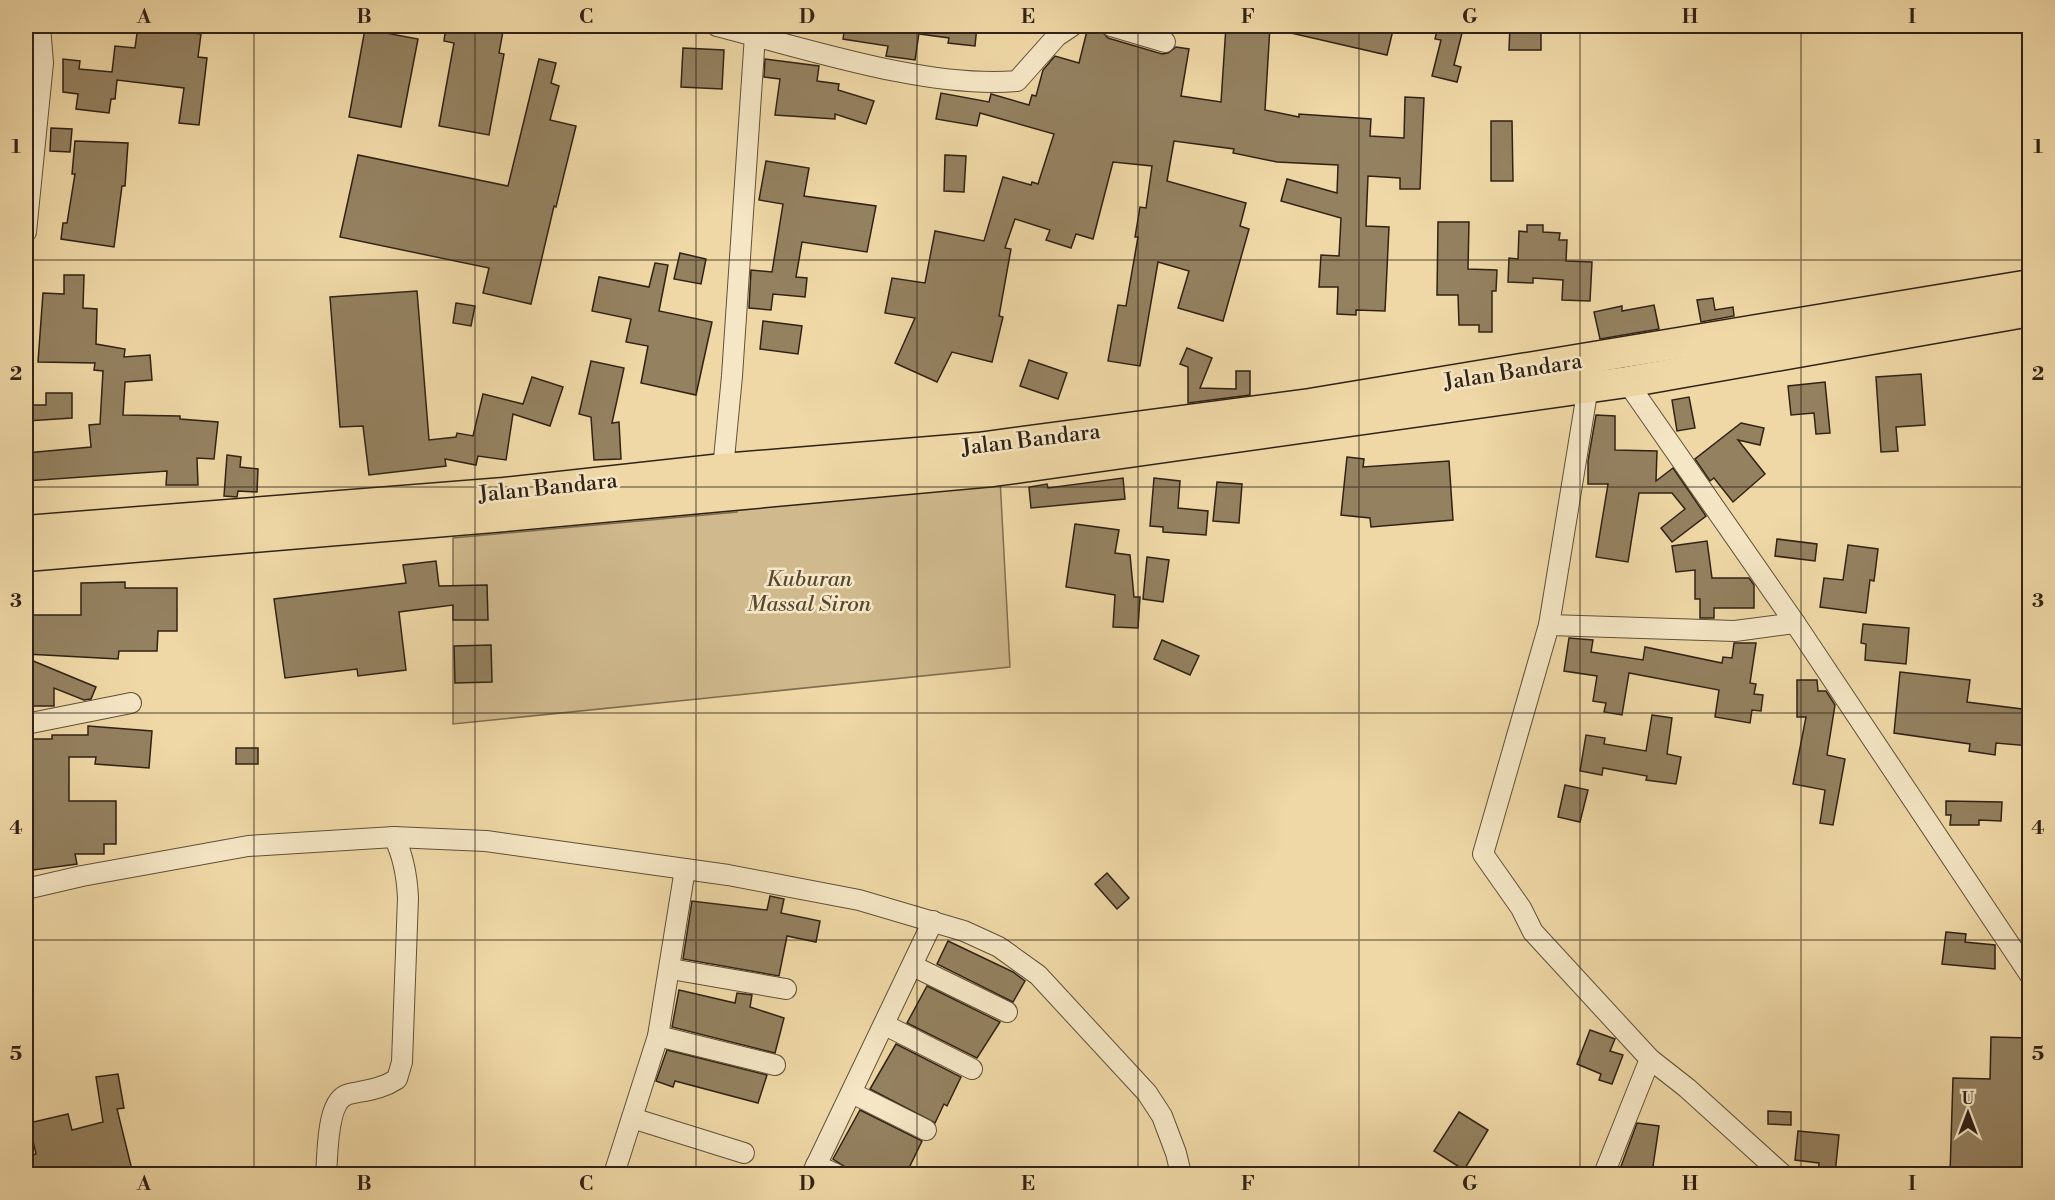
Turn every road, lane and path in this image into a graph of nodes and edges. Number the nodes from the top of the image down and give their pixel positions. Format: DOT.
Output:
graph roads {
  1 [pos="40,26"];
  2 [pos="717,26"];
  3 [pos="1072,26"];
  4 [pos="1111,26"];
  5 [pos="755,35"];
  6 [pos="1165,42"];
  7 [pos="31,136"];
  8 [pos="26,232"];
  9 [pos="2030,285"];
  10 [pos="2030,310"];
  11 [pos="1757,344"];
  12 [pos="1627,382"];
  13 [pos="1490,387"];
  14 [pos="1588,387"];
  15 [pos="723,469"];
  16 [pos="26,531"];
  17 [pos="26,556"];
  18 [pos="1795,623"];
  19 [pos="1549,626"];
  20 [pos="131,703"];
  21 [pos="26,724"];
  22 [pos="394,837"];
  23 [pos="685,869"];
  24 [pos="26,889"];
  25 [pos="933,921"];
  26 [pos="913,966"];
  27 [pos="670,969"];
  28 [pos="2030,975"];
  29 [pos="786,989"];
  30 [pos="1007,1012"];
  31 [pos="885,1026"];
  32 [pos="658,1036"];
  33 [pos="1650,1059"];
  34 [pos="775,1065"];
  35 [pos="972,1069"];
  36 [pos="852,1093"];
  37 [pos="632,1118"];
  38 [pos="926,1130"];
  39 [pos="744,1152"];
  40 [pos="814,1170"];
  41 [pos="326,1174"];
  42 [pos="614,1174"];
  43 [pos="836,1174"];
  44 [pos="1181,1174"];
  45 [pos="1604,1174"];
  46 [pos="1782,1174"];
  1 -- 7 [label="street"];
  2 -- 5 [label="street"];
  3 -- 5 [label="street"];
  4 -- 6 [label="street"];
  5 -- 15 [label="street"];
  7 -- 8 [label="street"];
  9 -- 11 [label="highway, Jalan Bandara"];
  10 -- 11 [label="highway, Jalan Bandara"];
  11 -- 12 [label="highway, Jalan Bandara"];
  11 -- 13 [label="highway, Jalan Bandara"];
  12 -- 14 [label="highway, Jalan Bandara"];
  12 -- 18 [label="street"];
  13 -- 14 [label="highway, Jalan Bandara"];
  13 -- 15 [label="highway, Jalan Bandara"];
  13 -- 17 [label="highway, Jalan Bandara"];
  14 -- 19 [label="street"];
  15 -- 16 [label="highway, Jalan Bandara"];
  18 -- 19 [label="street"];
  18 -- 28 [label="street"];
  19 -- 33 [label="street"];
  20 -- 21 [label="street"];
  22 -- 23 [label="street"];
  22 -- 24 [label="street"];
  22 -- 41 [label="street"];
  23 -- 25 [label="street"];
  23 -- 27 [label="street"];
  25 -- 26 [label="street"];
  25 -- 44 [label="street"];
  26 -- 30 [label="street"];
  26 -- 31 [label="street"];
  27 -- 29 [label="street"];
  27 -- 32 [label="street"];
  31 -- 35 [label="street"];
  31 -- 36 [label="street"];
  32 -- 34 [label="street"];
  32 -- 37 [label="street"];
  33 -- 45 [label="street"];
  33 -- 46 [label="street"];
  36 -- 38 [label="street"];
  36 -- 40 [label="street"];
  37 -- 39 [label="street"];
  37 -- 42 [label="street"];
  40 -- 43 [label="street"];
}
